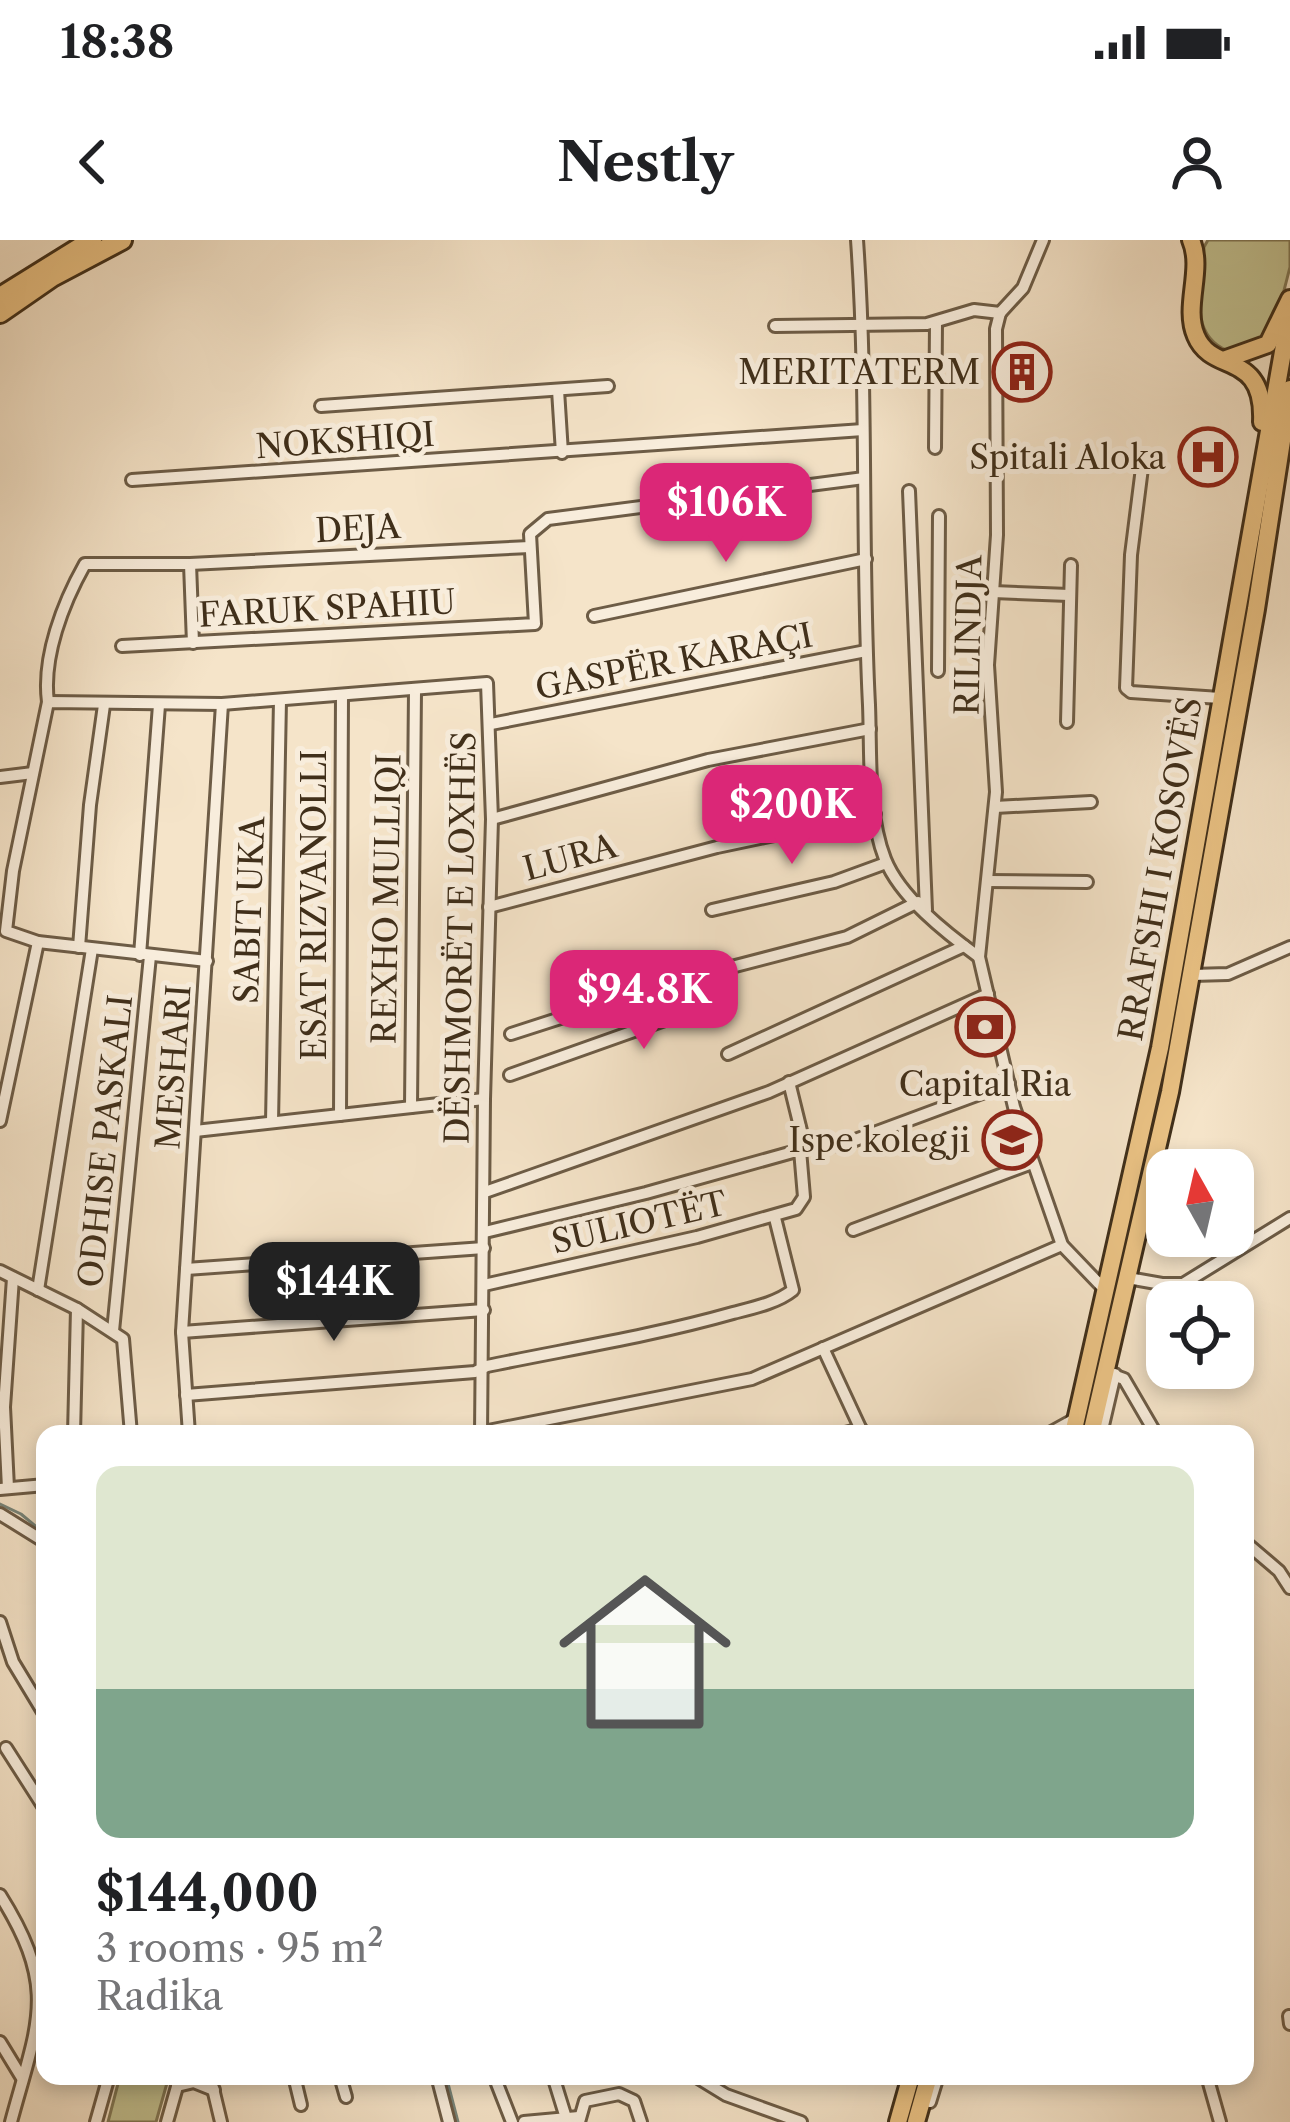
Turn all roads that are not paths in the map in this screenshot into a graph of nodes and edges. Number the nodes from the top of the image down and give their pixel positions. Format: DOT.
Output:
graph roads {
  1 [pos="92,240"];
  2 [pos="122,240"];
  3 [pos="857,240"];
  4 [pos="1043,240"];
  5 [pos="1197,244"];
  6 [pos="0,297"];
  7 [pos="1290,299"];
  8 [pos="1290,312"];
  9 [pos="0,313"];
  10 [pos="1000,313"];
  11 [pos="936,322"];
  12 [pos="863,325"];
  13 [pos="775,326"];
  14 [pos="1225,359"];
  15 [pos="608,386"];
  16 [pos="1290,388"];
  17 [pos="558,390"];
  18 [pos="321,406"];
  19 [pos="863,430"];
  20 [pos="1290,431"];
  21 [pos="935,448"];
  22 [pos="562,453"];
  23 [pos="1142,468"];
  24 [pos="864,478"];
  25 [pos="132,480"];
  26 [pos="909,491"];
  27 [pos="1264,495"];
  28 [pos="939,516"];
  29 [pos="530,547"];
  30 [pos="866,560"];
  31 [pos="190,564"];
  32 [pos="1071,565"];
  33 [pos="993,592"];
  34 [pos="913,593"];
  35 [pos="939,593"];
  36 [pos="1069,595"];
  37 [pos="594,616"];
  38 [pos="193,643"];
  39 [pos="122,646"];
  40 [pos="866,650"];
  41 [pos="938,671"];
  42 [pos="415,691"];
  43 [pos="342,696"];
  44 [pos="1220,698"];
  45 [pos="280,700"];
  46 [pos="48,702"];
  47 [pos="222,704"];
  48 [pos="104,705"];
  49 [pos="159,705"];
  50 [pos="1067,722"];
  51 [pos="491,724"];
  52 [pos="870,729"];
  53 [pos="33,773"];
  54 [pos="0,777"];
  55 [pos="1090,802"];
  56 [pos="995,807"];
  57 [pos="875,814"];
  58 [pos="492,819"];
  59 [pos="886,863"];
  60 [pos="988,881"];
  61 [pos="1087,882"];
  62 [pos="922,906"];
  63 [pos="489,907"];
  64 [pos="712,910"];
  65 [pos="38,942"];
  66 [pos="964,946"];
  67 [pos="1290,947"];
  68 [pos="85,948"];
  69 [pos="145,955"];
  70 [pos="979,957"];
  71 [pos="207,961"];
  72 [pos="1192,975"];
  73 [pos="692,977"];
  74 [pos="988,994"];
  75 [pos="511,1034"];
  76 [pos="728,1054"];
  77 [pos="510,1075"];
  78 [pos="789,1082"];
  79 [pos="1009,1083"];
  80 [pos="484,1099"];
  81 [pos="411,1107"];
  82 [pos="340,1115"];
  83 [pos="0,1121"];
  84 [pos="272,1123"];
  85 [pos="195,1131"];
  86 [pos="839,1146"];
  87 [pos="800,1150"];
  88 [pos="1032,1162"];
  89 [pos="485,1192"];
  90 [pos="775,1218"];
  91 [pos="1290,1218"];
  92 [pos="853,1230"];
  93 [pos="485,1232"];
  94 [pos="1062,1245"];
  95 [pos="484,1248"];
  96 [pos="186,1269"];
  97 [pos="0,1271"];
  98 [pos="13,1277"];
  99 [pos="1128,1277"];
  100 [pos="484,1285"];
  101 [pos="38,1290"];
  102 [pos="1107,1292"];
  103 [pos="77,1309"];
  104 [pos="484,1310"];
  105 [pos="113,1331"];
  106 [pos="182,1332"];
  107 [pos="823,1348"];
  108 [pos="482,1369"];
  109 [pos="1110,1373"];
  110 [pos="186,1395"];
  111 [pos="74,1425"];
  112 [pos="130,1425"];
  113 [pos="188,1425"];
  114 [pos="479,1425"];
  115 [pos="525,1425"];
  116 [pos="859,1425"];
  117 [pos="1075,1425"];
  118 [pos="1094,1425"];
  119 [pos="1102,1425"];
  120 [pos="1151,1425"];
  121 [pos="36,1485"];
  122 [pos="4,1488"];
  123 [pos="0,1514"];
  124 [pos="36,1536"];
  125 [pos="1254,1549"];
  126 [pos="1290,1588"];
  127 [pos="0,1622"];
  128 [pos="36,1700"];
  129 [pos="8,1747"];
  130 [pos="36,1794"];
  131 [pos="0,1894"];
  132 [pos="36,1973"];
  133 [pos="36,2024"];
  134 [pos="0,2042"];
  135 [pos="22,2078"];
  136 [pos="106,2085"];
  137 [pos="177,2085"];
  138 [pos="202,2085"];
  139 [pos="213,2085"];
  140 [pos="296,2085"];
  141 [pos="342,2085"];
  142 [pos="439,2085"];
  143 [pos="498,2085"];
  144 [pos="558,2085"];
  145 [pos="710,2085"];
  146 [pos="908,2085"];
  147 [pos="931,2085"];
  148 [pos="1210,2085"];
  149 [pos="214,2090"];
  150 [pos="346,2098"];
  151 [pos="301,2105"];
  152 [pos="575,2119"];
  153 [pos="10,2122"];
  154 [pos="96,2122"];
  155 [pos="167,2122"];
  156 [pos="221,2122"];
  157 [pos="449,2122"];
  158 [pos="512,2122"];
  159 [pos="524,2122"];
  160 [pos="641,2122"];
  161 [pos="801,2122"];
  162 [pos="898,2122"];
  163 [pos="920,2122"];
  164 [pos="1220,2122"];
  1 -- 6 [label="highway"];
  2 -- 9 [label="highway"];
  3 -- 12 [label="street"];
  4 -- 10 [label="street"];
  5 -- 14 [label="highway"];
  7 -- 14 [label="highway"];
  8 -- 27 [label="highway, RRAFSHI I KOSOVËS"];
  10 -- 11 [label="street"];
  10 -- 33 [label="street, RILINDJA"];
  11 -- 12 [label="street"];
  11 -- 21 [label="street"];
  12 -- 13 [label="street"];
  12 -- 19 [label="street"];
  14 -- 27 [label="highway"];
  15 -- 17 [label="street, NOKSHIQI"];
  16 -- 27 [label="highway, RRAFSHI I KOSOVËS"];
  17 -- 18 [label="street, NOKSHIQI"];
  17 -- 22 [label="street"];
  19 -- 22 [label="street, NOKSHIQI"];
  19 -- 24 [label="street"];
  20 -- 27 [label="highway"];
  22 -- 25 [label="street, NOKSHIQI"];
  23 -- 44 [label="street"];
  24 -- 29 [label="street"];
  24 -- 30 [label="street"];
  26 -- 34 [label="street"];
  27 -- 44 [label="highway, RRAFSHI I KOSOVËS"];
  27 -- 72 [label="highway, RRAFSHI I KOSOVËS"];
  28 -- 35 [label="street"];
  29 -- 31 [label="street, DEJA"];
  29 -- 38 [label="street, FARUK SPAHIU"];
  30 -- 37 [label="street"];
  30 -- 40 [label="street"];
  31 -- 38 [label="street"];
  31 -- 46 [label="street, DEJA"];
  32 -- 36 [label="street"];
  33 -- 36 [label="street"];
  33 -- 56 [label="street, RILINDJA"];
  34 -- 35 [label="street"];
  34 -- 62 [label="street"];
  35 -- 41 [label="street"];
  36 -- 50 [label="street"];
  38 -- 39 [label="street, FARUK SPAHIU"];
  40 -- 51 [label="street, GASPËR KARAÇI"];
  40 -- 52 [label="street"];
  42 -- 43 [label="street, DËSHMORËT E LOXHËS"];
  42 -- 51 [label="street, DËSHMORËT E LOXHËS"];
  42 -- 81 [label="street, REXHO MULLIQI"];
  43 -- 45 [label="street, DËSHMORËT E LOXHËS"];
  43 -- 82 [label="street, ESAT RIZVANOLLI"];
  44 -- 102 [label="highway, RRAFSHI I KOSOVËS"];
  45 -- 47 [label="street, DËSHMORËT E LOXHËS"];
  45 -- 84 [label="street, SABIT UKA"];
  46 -- 48 [label="street, DËSHMORËT E LOXHËS"];
  46 -- 53 [label="street"];
  47 -- 49 [label="street, DËSHMORËT E LOXHËS"];
  47 -- 71 [label="street, MESHARI"];
  48 -- 49 [label="street, DËSHMORËT E LOXHËS"];
  48 -- 68 [label="street"];
  49 -- 69 [label="street, ODHISE PASKALI"];
  51 -- 58 [label="street, DËSHMORËT E LOXHËS"];
  52 -- 57 [label="street"];
  52 -- 58 [label="street"];
  53 -- 54 [label="street"];
  53 -- 65 [label="street"];
  55 -- 56 [label="street"];
  56 -- 60 [label="street, RILINDJA"];
  57 -- 59 [label="street"];
  57 -- 63 [label="street, LURA"];
  58 -- 63 [label="street, DËSHMORËT E LOXHËS"];
  59 -- 62 [label="street"];
  59 -- 64 [label="street"];
  60 -- 61 [label="street"];
  60 -- 70 [label="street, RILINDJA"];
  62 -- 66 [label="street"];
  62 -- 73 [label="street"];
  63 -- 80 [label="street, DËSHMORËT E LOXHËS"];
  65 -- 68 [label="street"];
  65 -- 83 [label="street"];
  66 -- 70 [label="street"];
  66 -- 76 [label="street"];
  67 -- 72 [label="street"];
  68 -- 69 [label="street"];
  68 -- 101 [label="street"];
  69 -- 71 [label="street"];
  69 -- 105 [label="street, ODHISE PASKALI"];
  70 -- 74 [label="street"];
  71 -- 85 [label="street, MESHARI"];
  72 -- 99 [label="highway, RRAFSHI I KOSOVËS"];
  73 -- 75 [label="street"];
  73 -- 77 [label="street"];
  74 -- 78 [label="street"];
  74 -- 79 [label="street"];
  78 -- 87 [label="street"];
  78 -- 89 [label="street"];
  79 -- 86 [label="street"];
  79 -- 88 [label="street"];
  80 -- 81 [label="street"];
  80 -- 89 [label="street, DËSHMORËT E LOXHËS"];
  81 -- 82 [label="street"];
  82 -- 84 [label="street"];
  84 -- 85 [label="street"];
  85 -- 96 [label="street, MESHARI"];
  87 -- 90 [label="street, SULIOTËT"];
  87 -- 93 [label="street"];
  88 -- 92 [label="street"];
  88 -- 94 [label="street"];
  89 -- 93 [label="street, DËSHMORËT E LOXHËS"];
  90 -- 100 [label="street, SULIOTËT"];
  90 -- 108 [label="street"];
  91 -- 99 [label="street"];
  93 -- 95 [label="street, DËSHMORËT E LOXHËS"];
  94 -- 102 [label="street"];
  94 -- 107 [label="street"];
  95 -- 96 [label="street"];
  95 -- 100 [label="street, DËSHMORËT E LOXHËS"];
  96 -- 106 [label="street, MESHARI"];
  97 -- 98 [label="street"];
  98 -- 101 [label="street"];
  98 -- 122 [label="street"];
  99 -- 109 [label="highway, RRAFSHI I KOSOVËS"];
  100 -- 104 [label="street, DËSHMORËT E LOXHËS"];
  101 -- 103 [label="street"];
  102 -- 117 [label="highway, RRAFSHI I KOSOVËS"];
  103 -- 105 [label="street"];
  103 -- 111 [label="street"];
  104 -- 106 [label="street"];
  104 -- 108 [label="street, DËSHMORËT E LOXHËS"];
  105 -- 112 [label="street"];
  106 -- 110 [label="street, MESHARI"];
  107 -- 115 [label="street"];
  107 -- 116 [label="street"];
  108 -- 110 [label="street"];
  108 -- 114 [label="street, DËSHMORËT E LOXHËS"];
  109 -- 118 [label="highway, RRAFSHI I KOSOVËS"];
  109 -- 119 [label="street, RRAFSHI I KOSOVËS"];
  109 -- 120 [label="street"];
  110 -- 113 [label="street, MESHARI"];
  121 -- 122 [label="street"];
  123 -- 124 [label="street"];
  125 -- 126 [label="street"];
  127 -- 128 [label="street"];
  129 -- 130 [label="street"];
  131 -- 132 [label="street"];
  133 -- 135 [label="street"];
  134 -- 135 [label="street"];
  135 -- 153 [label="street"];
  136 -- 154 [label="street"];
  137 -- 155 [label="street"];
  138 -- 149 [label="street"];
  139 -- 149 [label="street"];
  140 -- 151 [label="street"];
  141 -- 150 [label="street"];
  142 -- 157 [label="street"];
  143 -- 158 [label="street"];
  144 -- 152 [label="street"];
  145 -- 161 [label="street"];
  146 -- 162 [label="highway"];
  147 -- 163 [label="highway"];
  148 -- 164 [label="street"];
  149 -- 156 [label="street"];
  152 -- 159 [label="street"];
  152 -- 160 [label="street"];
}
